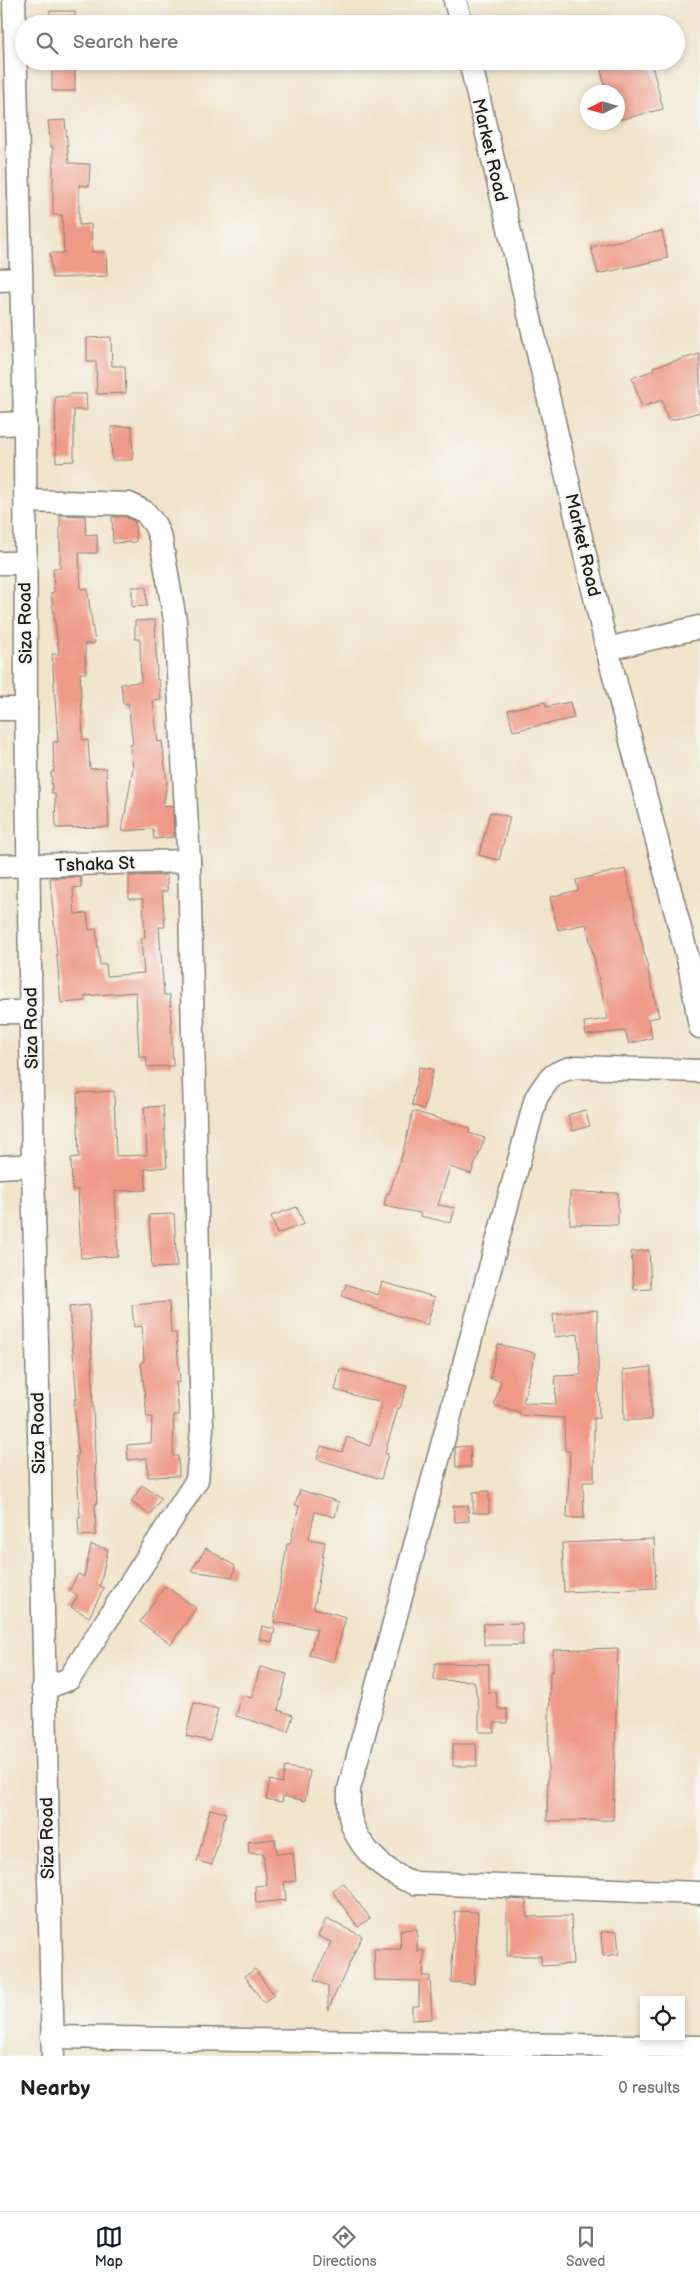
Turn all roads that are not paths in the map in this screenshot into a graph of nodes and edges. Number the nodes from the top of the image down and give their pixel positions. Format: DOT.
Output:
graph roads {
  1 [pos="14,0"];
  2 [pos="455,0"];
  3 [pos="459,15"];
  4 [pos="472,70"];
  5 [pos="9,104"];
  6 [pos="10,279"];
  7 [pos="25,423"];
  8 [pos="0,424"];
  9 [pos="26,501"];
  10 [pos="0,563"];
  11 [pos="25,563"];
  12 [pos="700,627"];
  13 [pos="608,649"];
  14 [pos="0,709"];
  15 [pos="26,709"];
  16 [pos="189,860"];
  17 [pos="0,866"];
  18 [pos="28,866"];
  19 [pos="0,1012"];
  20 [pos="31,1012"];
  21 [pos="700,1027"];
  22 [pos="700,1071"];
  23 [pos="33,1165"];
  24 [pos="0,1167"];
  25 [pos="44,1689"];
  26 [pos="700,1893"];
  27 [pos="53,2047"];
  28 [pos="700,2047"];
  1 -- 5 [label="street, Siza Road"];
  2 -- 3 [label="street"];
  4 -- 13 [label="street, Market Road"];
  5 -- 6 [label="street, Siza Road"];
  6 -- 7 [label="street, Siza Road"];
  7 -- 8 [label="street"];
  7 -- 9 [label="street, Siza Road"];
  9 -- 11 [label="street, Siza Road"];
  9 -- 16 [label="street"];
  10 -- 11 [label="street"];
  11 -- 15 [label="street, Siza Road"];
  12 -- 13 [label="street"];
  13 -- 21 [label="street, Market Road"];
  14 -- 15 [label="street"];
  15 -- 18 [label="street, Siza Road"];
  16 -- 18 [label="street, Tshaka St"];
  16 -- 25 [label="street"];
  17 -- 18 [label="street, Tshaka St"];
  18 -- 20 [label="street, Siza Road"];
  19 -- 20 [label="street"];
  20 -- 23 [label="street, Siza Road"];
  22 -- 26 [label="street"];
  23 -- 24 [label="street"];
  23 -- 25 [label="street, Siza Road"];
  25 -- 27 [label="street, Siza Road"];
  27 -- 28 [label="street"];
}
